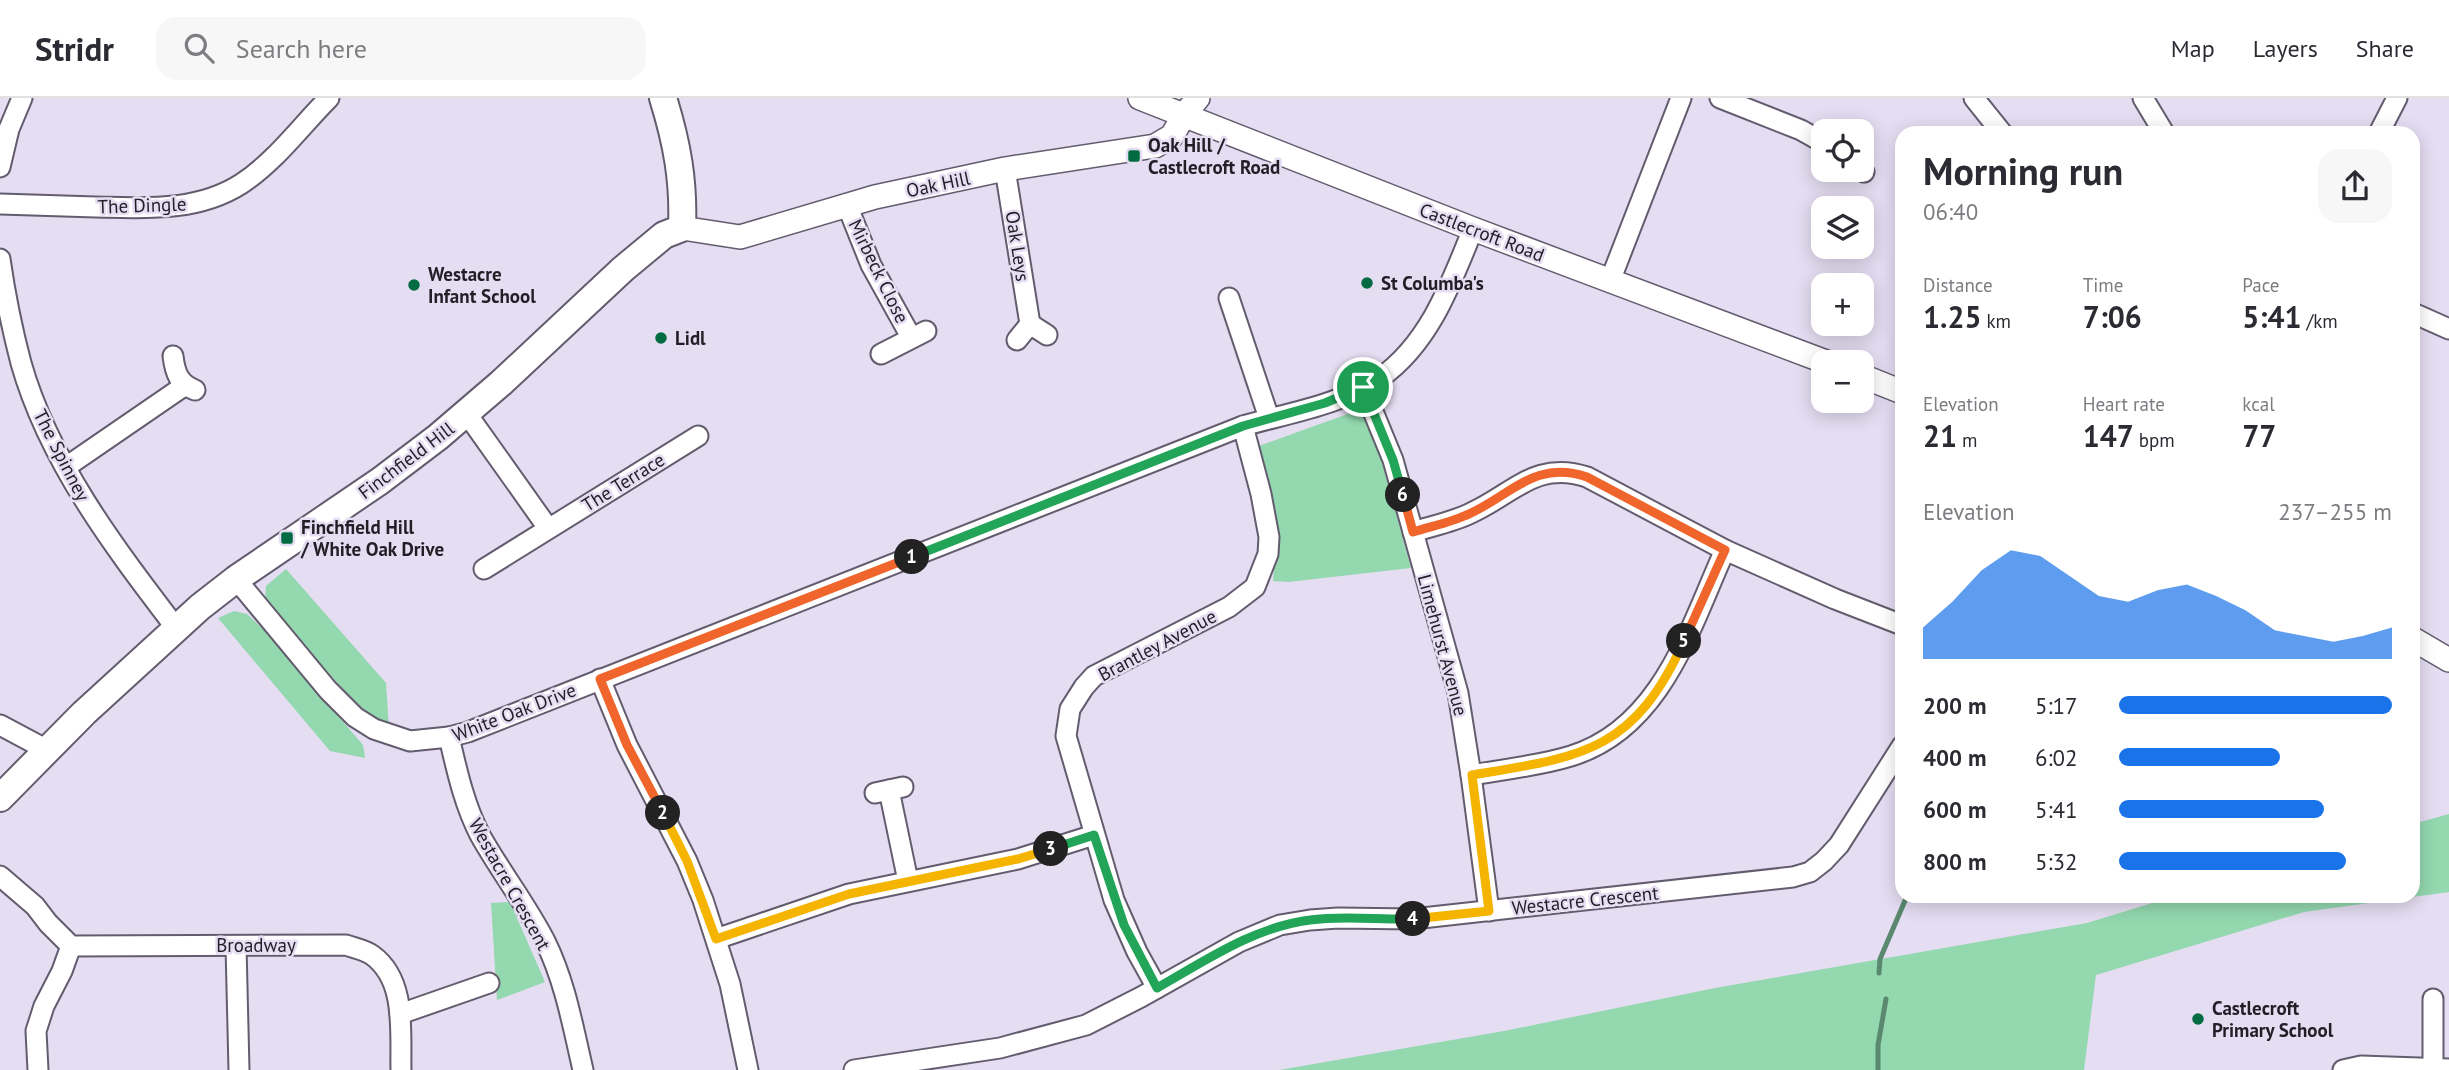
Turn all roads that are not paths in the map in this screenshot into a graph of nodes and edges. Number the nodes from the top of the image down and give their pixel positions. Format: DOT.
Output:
graph roads {
  1 [pos="22,98"];
  2 [pos="329,98"];
  3 [pos="663,98"];
  4 [pos="1140,98"];
  5 [pos="1681,98"];
  6 [pos="1720,98"];
  7 [pos="1974,98"];
  8 [pos="2143,98"];
  9 [pos="2392,100"];
  10 [pos="1191,107"];
  11 [pos="1996,126"];
  12 [pos="2160,126"];
  13 [pos="2382,126"];
  14 [pos="1811,136"];
  15 [pos="0,167"];
  16 [pos="1006,169"];
  17 [pos="0,204"];
  18 [pos="847,205"];
  19 [pos="682,228"];
  20 [pos="1473,229"];
  21 [pos="0,259"];
  22 [pos="1610,281"];
  23 [pos="1229,298"];
  24 [pos="2420,316"];
  25 [pos="2449,329"];
  26 [pos="1017,340"];
  27 [pos="881,354"];
  28 [pos="173,356"];
  29 [pos="1811,356"];
  30 [pos="1874,380"];
  31 [pos="1363,387"];
  32 [pos="1895,388"];
  33 [pos="467,414"];
  34 [pos="1269,418"];
  35 [pos="1243,426"];
  36 [pos="698,436"];
  37 [pos="66,467"];
  38 [pos="548,528"];
  39 [pos="1413,532"];
  40 [pos="1725,550"];
  41 [pos="484,569"];
  42 [pos="236,579"];
  43 [pos="1895,622"];
  44 [pos="176,628"];
  45 [pos="2420,643"];
  46 [pos="2449,660"];
  47 [pos="600,679"];
  48 [pos="0,725"];
  49 [pos="449,737"];
  50 [pos="47,750"];
  51 [pos="1895,757"];
  52 [pos="1472,775"];
  53 [pos="889,790"];
  54 [pos="0,798"];
  55 [pos="1094,835"];
  56 [pos="0,876"];
  57 [pos="908,881"];
  58 [pos="1489,911"];
  59 [pos="716,939"];
  60 [pos="71,946"];
  61 [pos="236,946"];
  62 [pos="489,983"];
  63 [pos="1157,988"];
  64 [pos="2433,999"];
  65 [pos="400,1014"];
  66 [pos="2449,1069"];
  67 [pos="38,1070"];
  68 [pos="239,1070"];
  69 [pos="401,1070"];
  70 [pos="583,1070"];
  71 [pos="748,1070"];
  72 [pos="854,1070"];
  73 [pos="2343,1070"];
  74 [pos="2433,1070"];
  1 -- 15 [label="street"];
  2 -- 17 [label="street, The Dingle"];
  3 -- 19 [label="main road"];
  4 -- 10 [label="street, Castlecroft Road"];
  5 -- 22 [label="street"];
  6 -- 14 [label="street"];
  7 -- 11 [label="street"];
  8 -- 12 [label="street"];
  9 -- 13 [label="street"];
  10 -- 16 [label="street, Oak Hill"];
  10 -- 20 [label="street, Castlecroft Road"];
  16 -- 18 [label="street, Oak Hill"];
  16 -- 26 [label="street, Oak Leys"];
  18 -- 19 [label="street, Oak Hill"];
  18 -- 27 [label="street, Mirbeck Close"];
  19 -- 33 [label="main road, Finchfield Hill"];
  20 -- 22 [label="street, Castlecroft Road"];
  20 -- 31 [label="street, White Oak Drive"];
  21 -- 37 [label="street, The Spinney"];
  22 -- 29 [label="street, Castlecroft Road"];
  23 -- 34 [label="street"];
  24 -- 25 [label="street"];
  28 -- 37 [label="street"];
  30 -- 32 [label="street"];
  31 -- 34 [label="street, White Oak Drive"];
  31 -- 39 [label="street, Limehurst Avenue"];
  33 -- 38 [label="street"];
  33 -- 42 [label="main road, Finchfield Hill"];
  34 -- 35 [label="street, White Oak Drive"];
  35 -- 47 [label="street, White Oak Drive"];
  35 -- 55 [label="street, Brantley Avenue"];
  36 -- 38 [label="street, The Terrace"];
  37 -- 44 [label="street, The Spinney"];
  38 -- 41 [label="street, The Terrace"];
  39 -- 40 [label="street"];
  39 -- 52 [label="street, Limehurst Avenue"];
  40 -- 43 [label="street"];
  40 -- 52 [label="street"];
  42 -- 44 [label="main road, Finchfield Hill"];
  42 -- 49 [label="street, White Oak Drive"];
  44 -- 50 [label="main road, Finchfield Hill"];
  45 -- 46 [label="street"];
  47 -- 49 [label="street, White Oak Drive"];
  47 -- 59 [label="street"];
  48 -- 50 [label="street"];
  49 -- 70 [label="street, Westacre Crescent"];
  50 -- 54 [label="main road, Finchfield Hill"];
  51 -- 58 [label="street, Westacre Crescent"];
  52 -- 58 [label="street, Limehurst Avenue"];
  53 -- 57 [label="street"];
  55 -- 57 [label="street"];
  55 -- 63 [label="street, Brantley Avenue"];
  56 -- 60 [label="street"];
  57 -- 59 [label="street"];
  58 -- 63 [label="street, Westacre Crescent"];
  59 -- 71 [label="street"];
  60 -- 61 [label="street, Broadway"];
  60 -- 67 [label="street"];
  61 -- 65 [label="street, Broadway"];
  61 -- 68 [label="street"];
  62 -- 65 [label="street"];
  63 -- 72 [label="street, Westacre Crescent"];
  64 -- 74 [label="street"];
  65 -- 69 [label="street, Broadway"];
  66 -- 74 [label="street"];
  73 -- 74 [label="street"];
}
